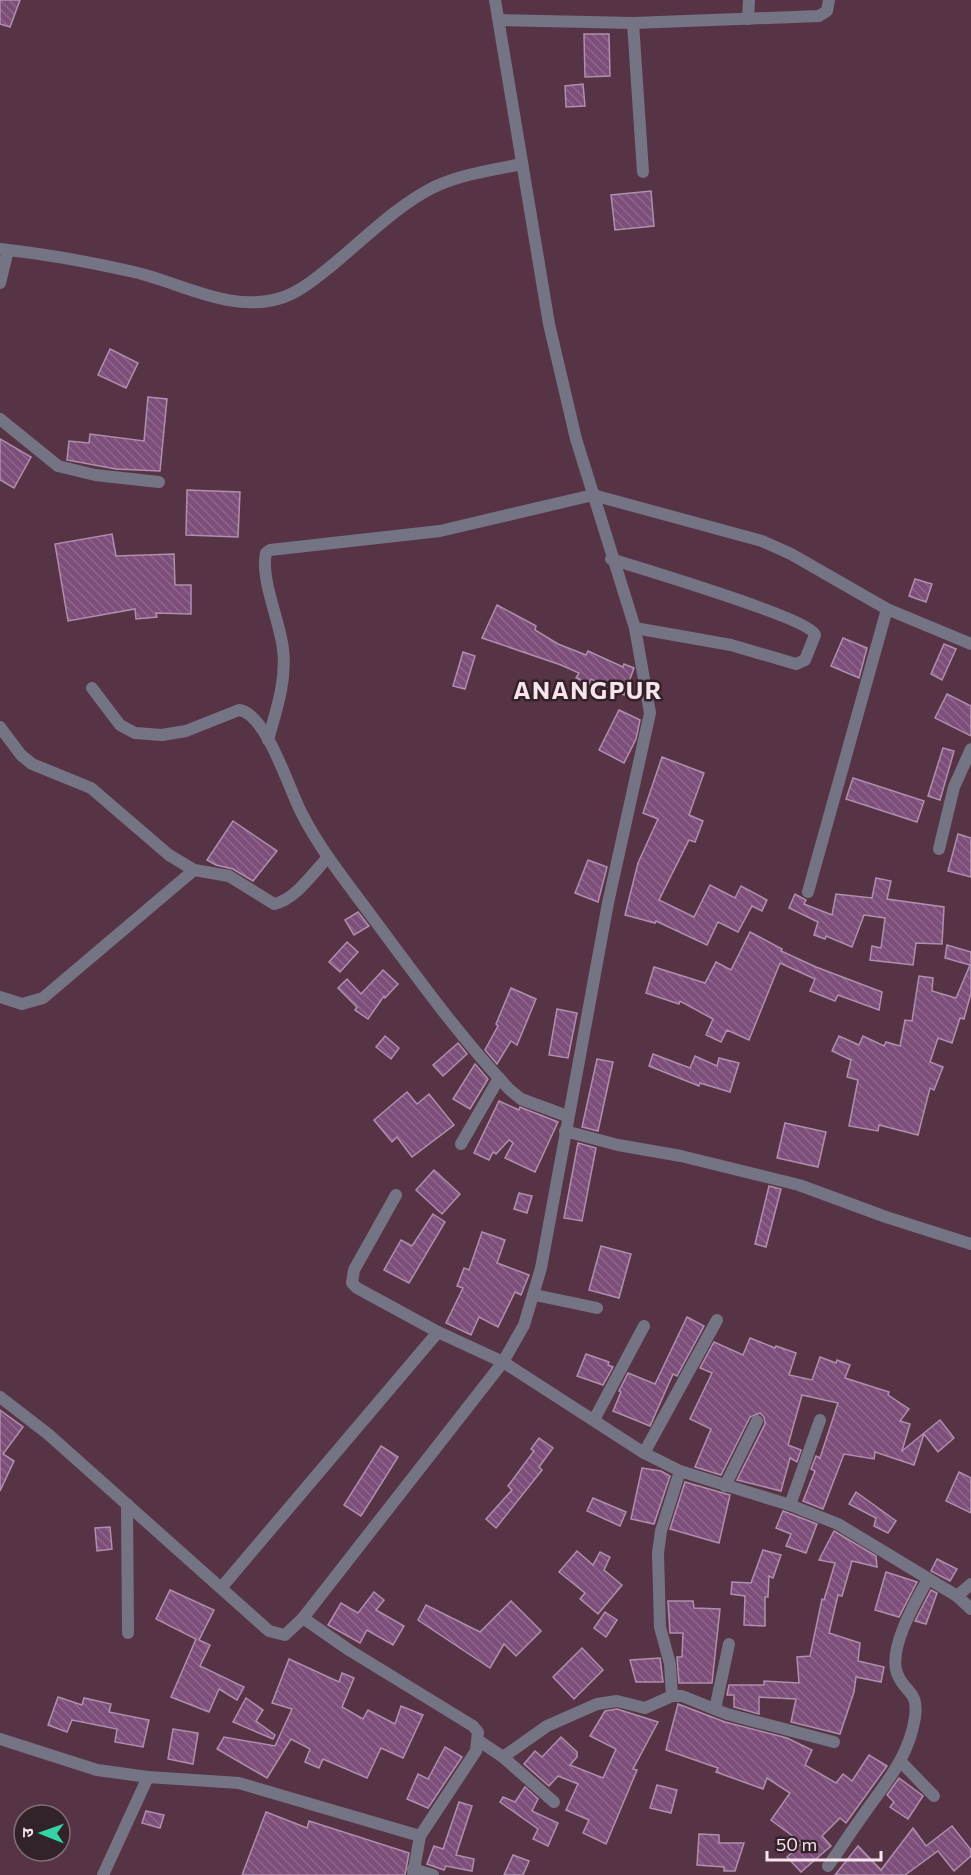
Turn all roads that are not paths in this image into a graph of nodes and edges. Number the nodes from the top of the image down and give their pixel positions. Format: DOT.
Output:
graph roads {
  1 [pos="495,0"];
  2 [pos="749,0"];
  3 [pos="829,0"];
  4 [pos="748,19"];
  5 [pos="499,21"];
  6 [pos="633,23"];
  7 [pos="522,164"];
  8 [pos="643,172"];
  9 [pos="4,249"];
  10 [pos="0,283"];
  11 [pos="0,419"];
  12 [pos="159,482"];
  13 [pos="593,495"];
  14 [pos="611,559"];
  15 [pos="887,609"];
  16 [pos="635,628"];
  17 [pos="971,644"];
  18 [pos="92,688"];
  19 [pos="0,727"];
  20 [pos="268,740"];
  21 [pos="971,749"];
  22 [pos="939,849"];
  23 [pos="328,857"];
  24 [pos="194,870"];
  25 [pos="808,892"];
  26 [pos="0,997"];
  27 [pos="499,1078"];
  28 [pos="567,1116"];
  29 [pos="565,1131"];
  30 [pos="461,1144"];
  31 [pos="396,1195"];
  32 [pos="971,1244"];
  33 [pos="535,1294"];
  34 [pos="597,1308"];
  35 [pos="717,1320"];
  36 [pos="644,1326"];
  37 [pos="438,1332"];
  38 [pos="503,1362"];
  39 [pos="0,1397"];
  40 [pos="594,1418"];
  41 [pos="820,1420"];
  42 [pos="757,1421"];
  43 [pos="645,1453"];
  44 [pos="680,1471"];
  45 [pos="725,1486"];
  46 [pos="127,1504"];
  47 [pos="790,1505"];
  48 [pos="927,1579"];
  49 [pos="971,1584"];
  50 [pos="221,1588"];
  51 [pos="957,1596"];
  52 [pos="971,1609"];
  53 [pos="303,1618"];
  54 [pos="128,1633"];
  55 [pos="729,1644"];
  56 [pos="672,1696"];
  57 [pos="715,1710"];
  58 [pos="0,1738"];
  59 [pos="479,1741"];
  60 [pos="834,1742"];
  61 [pos="503,1757"];
  62 [pos="902,1763"];
  63 [pos="148,1777"];
  64 [pos="934,1796"];
  65 [pos="554,1802"];
  66 [pos="420,1836"];
  67 [pos="828,1866"];
  68 [pos="413,1872"];
  69 [pos="103,1875"];
  70 [pos="433,1875"];
  1 -- 5 [label="street"];
  2 -- 4 [label="street"];
  3 -- 4 [label="street"];
  4 -- 6 [label="street"];
  5 -- 6 [label="street"];
  5 -- 7 [label="street"];
  6 -- 8 [label="street"];
  7 -- 9 [label="street"];
  7 -- 13 [label="street"];
  9 -- 10 [label="street"];
  11 -- 12 [label="street"];
  13 -- 14 [label="street"];
  13 -- 15 [label="street"];
  13 -- 20 [label="street"];
  14 -- 16 [label="street"];
  14 -- 16 [label="street"];
  15 -- 17 [label="street"];
  15 -- 25 [label="street"];
  16 -- 28 [label="street"];
  18 -- 20 [label="street"];
  19 -- 24 [label="street"];
  20 -- 23 [label="street"];
  21 -- 22 [label="street"];
  23 -- 24 [label="street"];
  23 -- 27 [label="street"];
  24 -- 26 [label="street"];
  27 -- 28 [label="street"];
  27 -- 30 [label="street"];
  28 -- 29 [label="street"];
  29 -- 32 [label="street"];
  29 -- 33 [label="street"];
  31 -- 37 [label="street"];
  33 -- 34 [label="street"];
  33 -- 38 [label="street"];
  35 -- 43 [label="street"];
  36 -- 40 [label="street"];
  37 -- 38 [label="street"];
  37 -- 50 [label="street"];
  38 -- 40 [label="street"];
  38 -- 53 [label="street"];
  39 -- 46 [label="street"];
  40 -- 43 [label="street"];
  41 -- 47 [label="street"];
  42 -- 45 [label="street"];
  43 -- 44 [label="street"];
  44 -- 45 [label="street"];
  44 -- 56 [label="street"];
  45 -- 47 [label="street"];
  46 -- 50 [label="street"];
  46 -- 54 [label="street"];
  47 -- 48 [label="street"];
  48 -- 51 [label="street"];
  48 -- 62 [label="street"];
  49 -- 51 [label="street"];
  50 -- 53 [label="street"];
  51 -- 52 [label="street"];
  53 -- 59 [label="street"];
  55 -- 57 [label="street"];
  56 -- 57 [label="street"];
  56 -- 61 [label="street"];
  57 -- 60 [label="street"];
  58 -- 63 [label="street"];
  59 -- 61 [label="street"];
  59 -- 66 [label="street"];
  61 -- 65 [label="street"];
  62 -- 64 [label="street"];
  62 -- 67 [label="street"];
  63 -- 66 [label="street"];
  63 -- 69 [label="street"];
  66 -- 68 [label="street"];
  68 -- 70 [label="street"];
}
